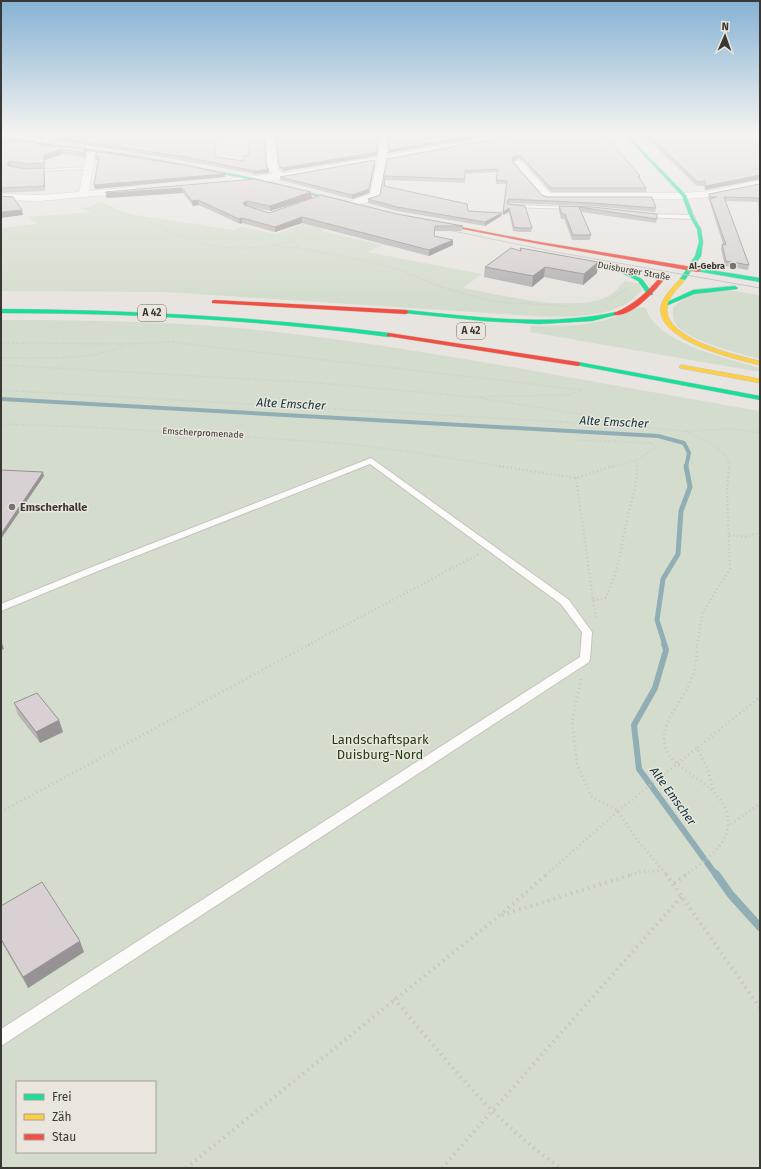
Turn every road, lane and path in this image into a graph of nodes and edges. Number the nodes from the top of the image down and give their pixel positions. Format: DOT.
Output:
graph roads {
  1 [pos="85,189"];
  2 [pos="144,189"];
  3 [pos="292,189"];
  4 [pos="376,189"];
  5 [pos="541,189"];
  6 [pos="677,189"];
  7 [pos="735,189"];
  8 [pos="84,193"];
  9 [pos="684,196"];
  10 [pos="1,197"];
  11 [pos="323,197"];
  12 [pos="26,199"];
  13 [pos="314,200"];
  14 [pos="352,204"];
  15 [pos="103,205"];
  16 [pos="510,205"];
  17 [pos="366,207"];
  18 [pos="3,208"];
  19 [pos="576,208"];
  20 [pos="639,215"];
  21 [pos="692,217"];
  22 [pos="320,221"];
  23 [pos="688,228"];
  24 [pos="293,241"];
  25 [pos="487,243"];
  26 [pos="275,247"];
  27 [pos="299,248"];
  28 [pos="680,256"];
  29 [pos="673,265"];
  30 [pos="692,268"];
  31 [pos="664,277"];
  32 [pos="682,280"];
  33 [pos="760,280"];
  34 [pos="630,285"];
  35 [pos="735,288"];
  36 [pos="748,290"];
  37 [pos="650,294"];
  38 [pos="610,300"];
  39 [pos="666,304"];
  40 [pos="570,306"];
  41 [pos="1,311"];
  42 [pos="397,321"];
  43 [pos="1,343"];
  44 [pos="124,344"];
  45 [pos="1,358"];
  46 [pos="760,363"];
  47 [pos="1,365"];
  48 [pos="674,366"];
  49 [pos="669,380"];
  50 [pos="760,381"];
  51 [pos="1,390"];
  52 [pos="472,397"];
  53 [pos="760,398"];
  54 [pos="760,406"];
  55 [pos="1,424"];
  56 [pos="615,425"];
  57 [pos="684,431"];
  58 [pos="760,433"];
  59 [pos="578,440"];
  60 [pos="636,460"];
  61 [pos="576,478"];
  62 [pos="760,533"];
  63 [pos="729,535"];
  64 [pos="490,548"];
  65 [pos="593,600"];
  66 [pos="1,608"];
  67 [pos="587,632"];
  68 [pos="585,659"];
  69 [pos="760,697"];
  70 [pos="697,748"];
  71 [pos="714,790"];
  72 [pos="760,804"];
  73 [pos="618,811"];
  74 [pos="1,812"];
  75 [pos="731,824"];
  76 [pos="663,870"];
  77 [pos="674,883"];
  78 [pos="682,896"];
  79 [pos="500,915"];
  80 [pos="394,999"];
  81 [pos="760,1008"];
  82 [pos="1,1038"];
  83 [pos="491,1112"];
  84 [pos="186,1168"];
  85 [pos="442,1168"];
  86 [pos="561,1168"];
  1 -- 8 [label="street"];
  2 -- 8 [label="street"];
  3 -- 11 [label="main road"];
  4 -- 14 [label="street"];
  5 -- 9 [label="street"];
  6 -- 9 [label="main road"];
  7 -- 9 [label="street"];
  8 -- 12 [label="street"];
  9 -- 21 [label="main road"];
  10 -- 12 [label="street"];
  11 -- 13 [label="lane"];
  11 -- 14 [label="main road"];
  12 -- 18 [label="street"];
  14 -- 17 [label="main road"];
  15 -- 26 [label="path"];
  16 -- 19 [label="lane"];
  20 -- 21 [label="lane"];
  21 -- 23 [label="main road"];
  21 -- 30 [label="main road"];
  22 -- 24 [label="path"];
  24 -- 26 [label="path"];
  24 -- 27 [label="path"];
  25 -- 29 [label="main road, Duisburger Straße"];
  26 -- 27 [label="path"];
  27 -- 40 [label="path"];
  28 -- 29 [label="main road"];
  29 -- 30 [label="main road, Duisburger Straße"];
  29 -- 31 [label="main road"];
  30 -- 32 [label="main road"];
  30 -- 33 [label="main road, Duisburger Straße"];
  31 -- 32 [label="main road, Duisburger Straße"];
  31 -- 37 [label="main road"];
  31 -- 37 [label="main road, Duisburger Straße"];
  32 -- 35 [label="main road, Duisburger Straße"];
  32 -- 39 [label="main road"];
  34 -- 38 [label="path"];
  35 -- 36 [label="main road, Duisburger Straße"];
  35 -- 39 [label="main road"];
  37 -- 42 [label="main road"];
  39 -- 46 [label="main road"];
  41 -- 49 [label="main road, A 42"];
  43 -- 44 [label="path"];
  44 -- 45 [label="path"];
  44 -- 52 [label="path"];
  47 -- 52 [label="path"];
  48 -- 50 [label="main road"];
  49 -- 53 [label="main road, A 42"];
  49 -- 54 [label="main road"];
  51 -- 56 [label="path"];
  52 -- 56 [label="path"];
  55 -- 61 [label="path, Emscherpromenade"];
  56 -- 57 [label="path"];
  57 -- 58 [label="path"];
  57 -- 63 [label="path"];
  59 -- 60 [label="path"];
  60 -- 61 [label="path"];
  60 -- 65 [label="path"];
  61 -- 65 [label="path"];
  62 -- 63 [label="path"];
  63 -- 71 [label="path"];
  64 -- 66 [label="lane"];
  64 -- 67 [label="lane"];
  64 -- 74 [label="path"];
  65 -- 67 [label="path"];
  67 -- 68 [label="lane"];
  68 -- 73 [label="path"];
  68 -- 82 [label="lane"];
  69 -- 70 [label="path"];
  70 -- 71 [label="path"];
  70 -- 73 [label="path, bridge"];
  71 -- 75 [label="path"];
  72 -- 75 [label="path"];
  73 -- 76 [label="path"];
  73 -- 79 [label="path"];
  75 -- 77 [label="path"];
  76 -- 77 [label="path"];
  76 -- 79 [label="path"];
  77 -- 78 [label="path"];
  78 -- 81 [label="path"];
  78 -- 83 [label="path"];
  79 -- 80 [label="path"];
  80 -- 83 [label="path"];
  80 -- 84 [label="path"];
  83 -- 85 [label="path"];
  83 -- 86 [label="path"];
}
